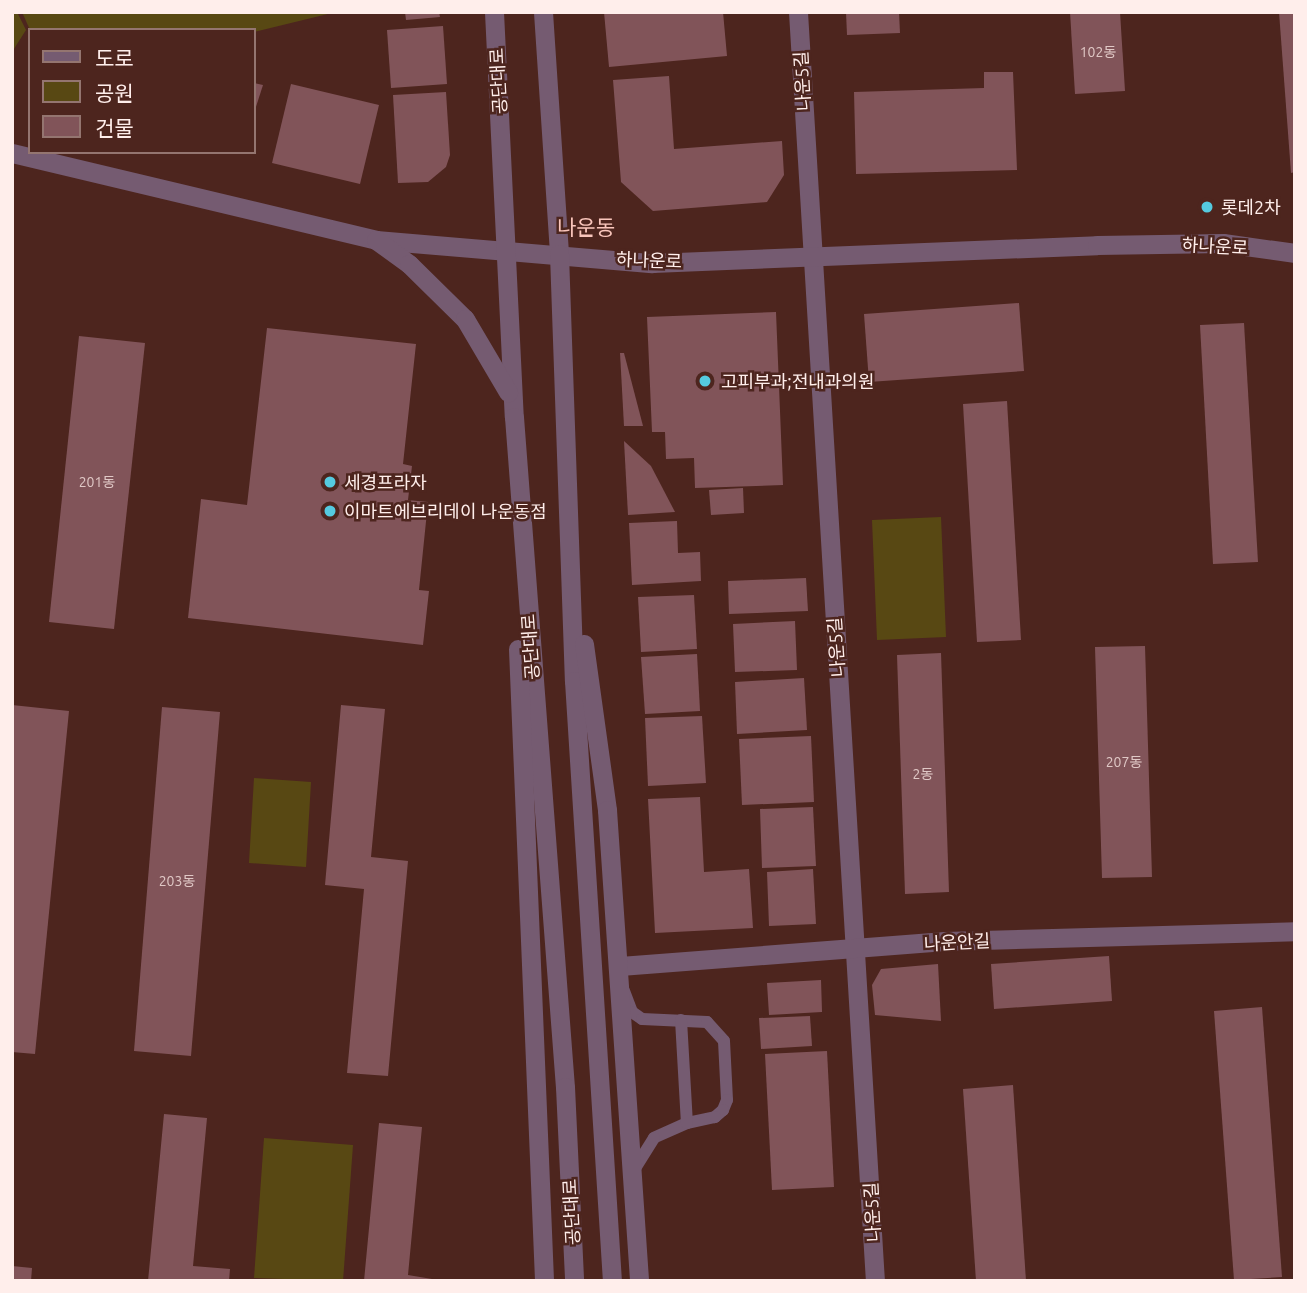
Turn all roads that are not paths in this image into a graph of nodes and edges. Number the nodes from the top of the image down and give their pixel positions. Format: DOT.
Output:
graph roads {
  1 [pos="494,12"];
  2 [pos="543,12"];
  3 [pos="798,12"];
  4 [pos="12,153"];
  5 [pos="376,240"];
  6 [pos="506,250"];
  7 [pos="1295,253"];
  8 [pos="559,254"];
  9 [pos="811,256"];
  10 [pos="514,417"];
  11 [pos="567,510"];
  12 [pos="1295,931"];
  13 [pos="855,949"];
  14 [pos="621,975"];
  15 [pos="681,1020"];
  16 [pos="687,1123"];
  17 [pos="633,1175"];
  18 [pos="544,1281"];
  19 [pos="575,1281"];
  20 [pos="612,1281"];
  21 [pos="639,1281"];
  22 [pos="875,1281"];
  1 -- 6 [label="street, 공단대로"];
  2 -- 8 [label="street"];
  3 -- 9 [label="street, 나운5길"];
  4 -- 5 [label="street, 하나운로"];
  5 -- 6 [label="street, 하나운로"];
  5 -- 10 [label="street"];
  6 -- 8 [label="street, 하나운로"];
  6 -- 10 [label="street, 공단대로"];
  7 -- 9 [label="street, 하나운로"];
  8 -- 9 [label="street, 하나운로"];
  8 -- 11 [label="street"];
  9 -- 13 [label="street, 나운5길"];
  10 -- 18 [label="street"];
  10 -- 19 [label="street, 공단대로"];
  11 -- 14 [label="street"];
  11 -- 20 [label="street"];
  12 -- 13 [label="street, 나운안길"];
  13 -- 14 [label="street, 나운안길"];
  13 -- 22 [label="street, 나운5길"];
  14 -- 15 [label="lane"];
  14 -- 17 [label="street"];
  15 -- 16 [label="lane"];
  15 -- 16 [label="lane"];
  16 -- 17 [label="lane"];
  17 -- 21 [label="street"];
}
